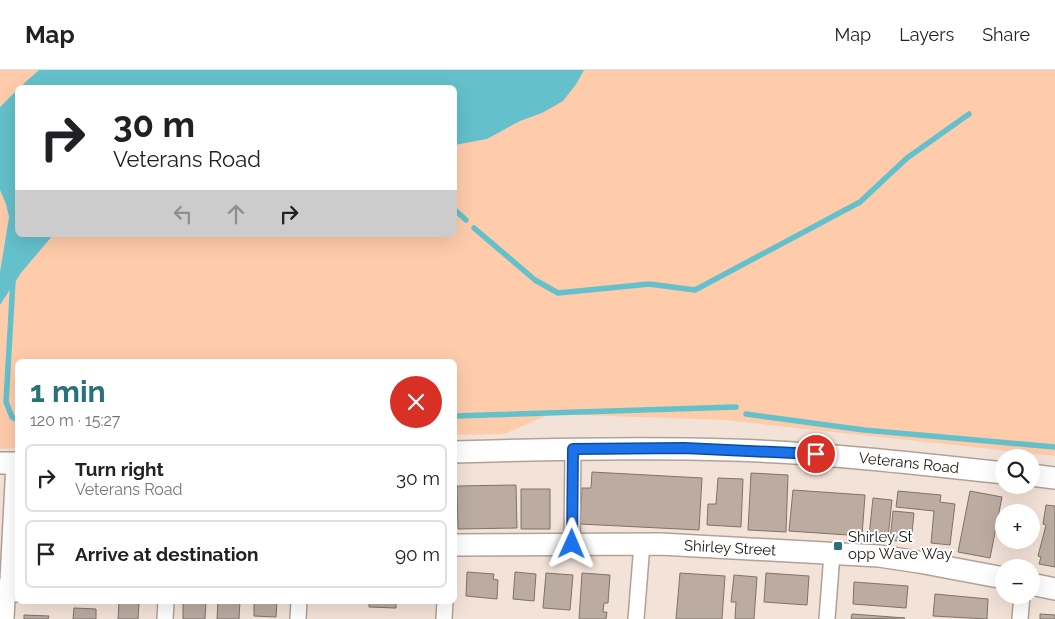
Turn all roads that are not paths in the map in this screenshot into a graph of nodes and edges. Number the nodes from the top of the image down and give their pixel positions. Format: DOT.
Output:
graph roads {
  1 [pos="573,449"];
  2 [pos="457,452"];
  3 [pos="11,463"];
  4 [pos="995,471"];
  5 [pos="1040,476"];
  6 [pos="1055,478"];
  7 [pos="572,544"];
  8 [pos="642,544"];
  9 [pos="457,545"];
  10 [pos="832,554"];
  11 [pos="995,576"];
  12 [pos="1040,586"];
  13 [pos="1055,588"];
  14 [pos="8,590"];
  15 [pos="166,604"];
  16 [pos="299,604"];
  17 [pos="445,604"];
  18 [pos="1021,604"];
  19 [pos="6,619"];
  20 [pos="165,619"];
  21 [pos="298,619"];
  22 [pos="444,619"];
  23 [pos="636,619"];
  24 [pos="828,619"];
  25 [pos="1020,619"];
  1 -- 2 [label="street, Veterans Road"];
  1 -- 4 [label="street, Veterans Road"];
  1 -- 7 [label="street"];
  3 -- 14 [label="street"];
  5 -- 6 [label="street"];
  7 -- 8 [label="street, Shirley Street"];
  7 -- 9 [label="street, Shirley Street"];
  8 -- 10 [label="street, Shirley Street"];
  8 -- 23 [label="street"];
  10 -- 11 [label="street, Shirley Street"];
  10 -- 24 [label="street"];
  12 -- 13 [label="street"];
  14 -- 19 [label="street"];
  15 -- 20 [label="street"];
  16 -- 21 [label="street"];
  17 -- 22 [label="street"];
  18 -- 25 [label="street"];
}
